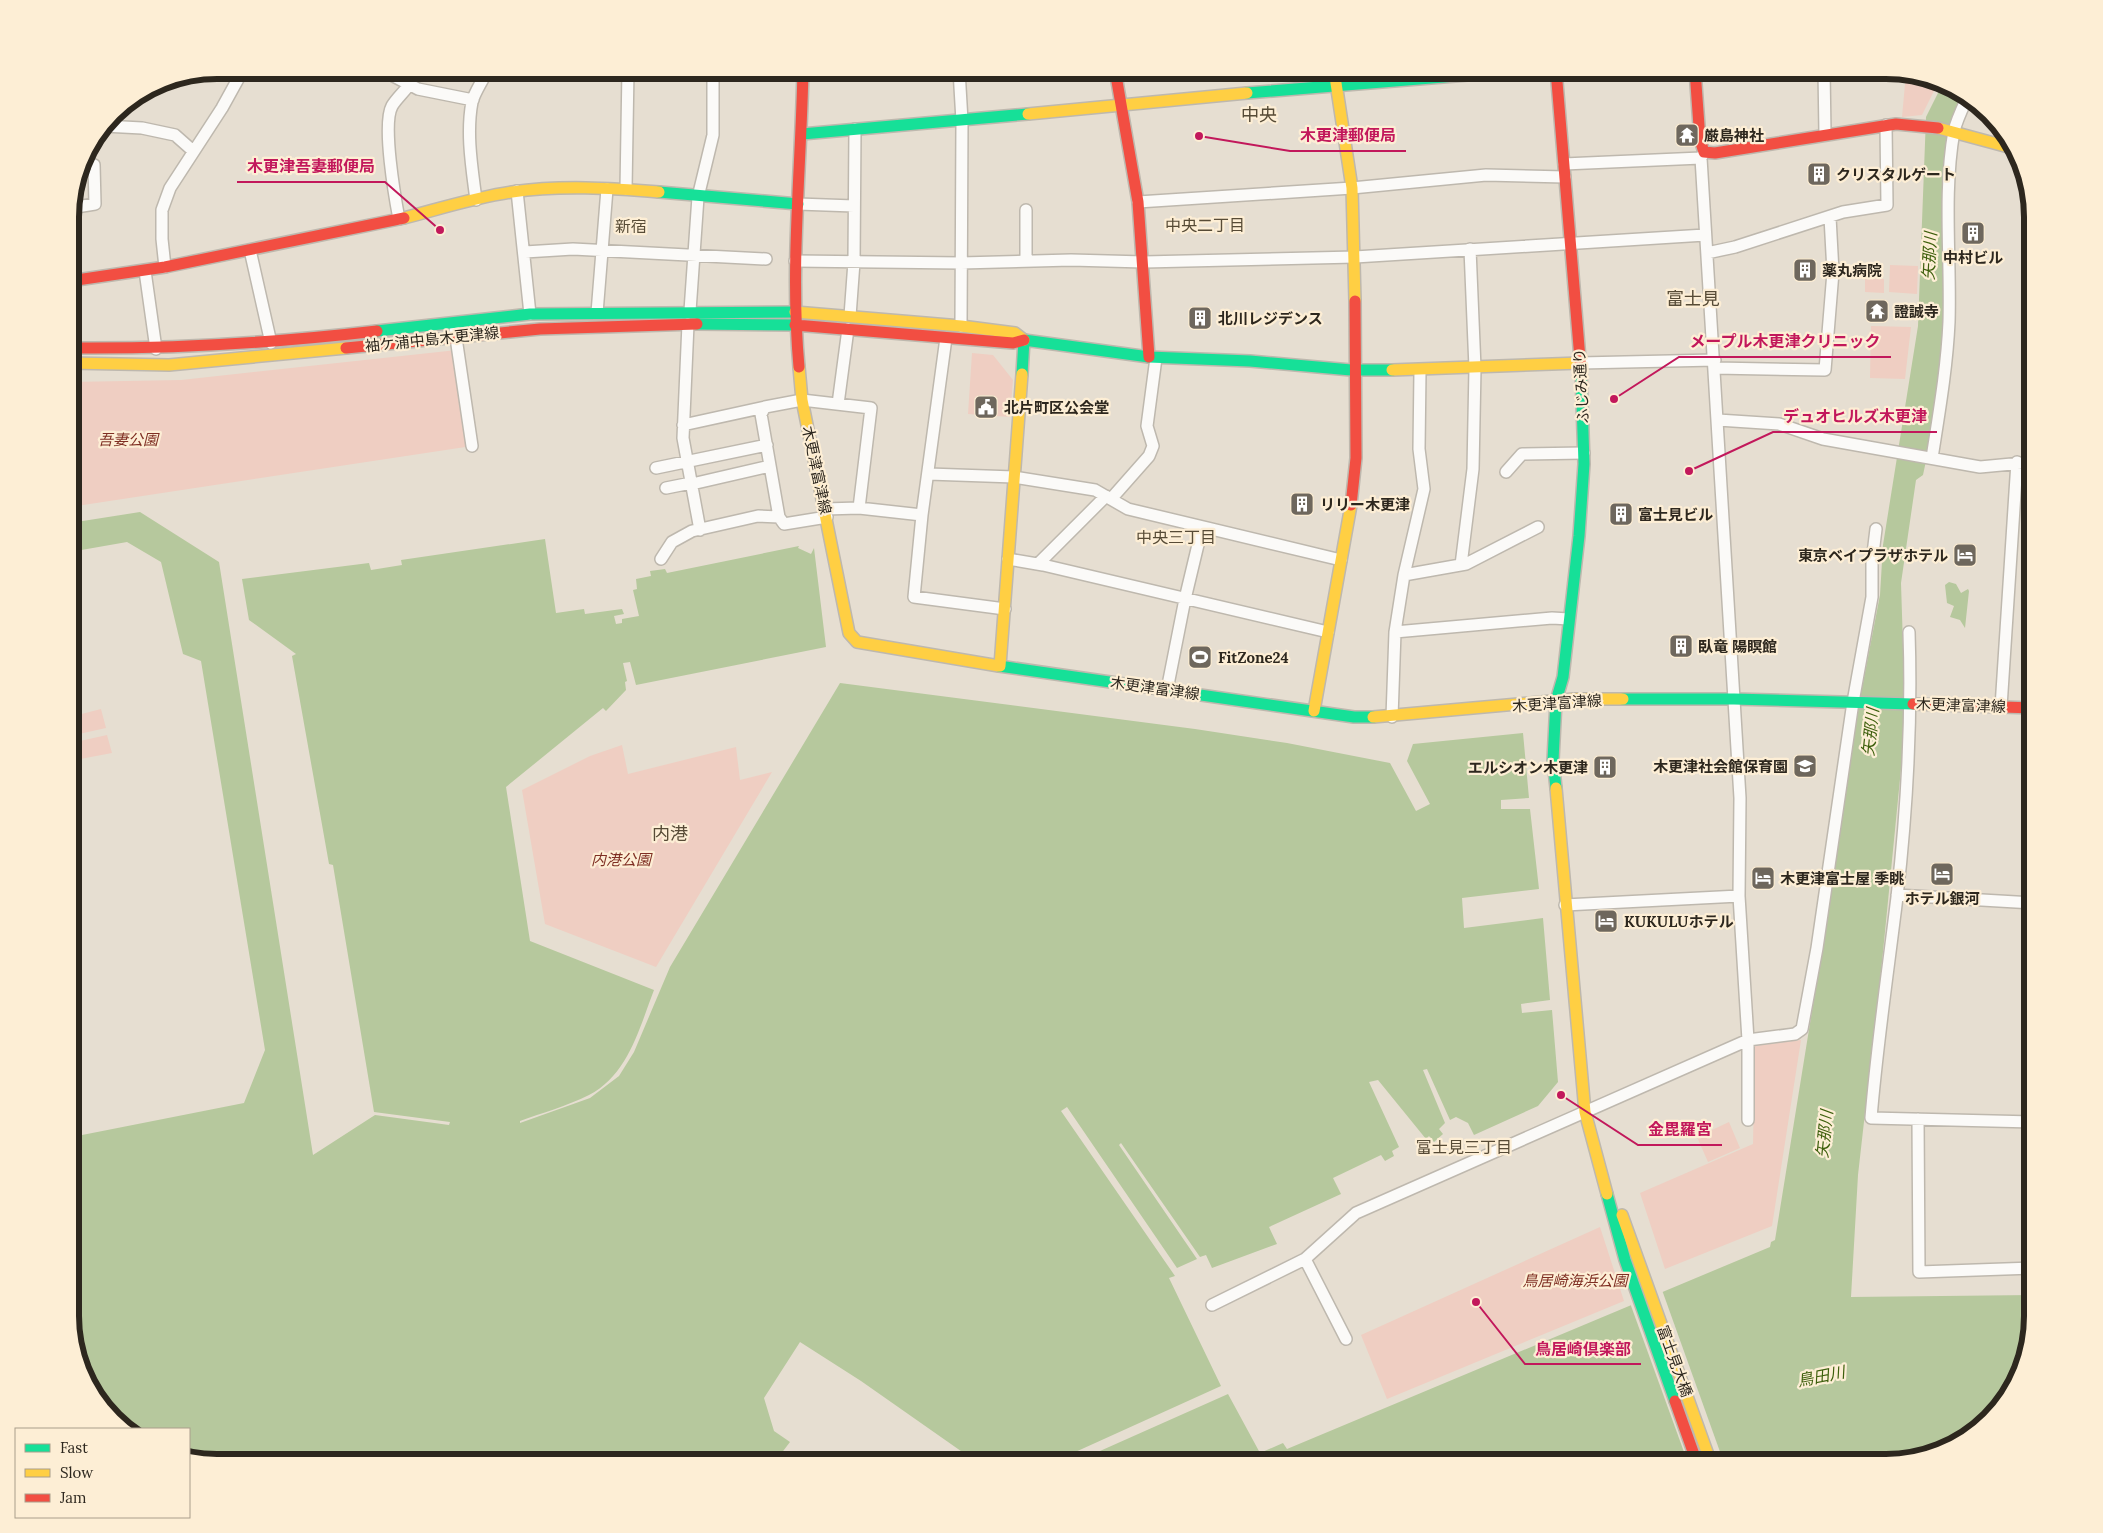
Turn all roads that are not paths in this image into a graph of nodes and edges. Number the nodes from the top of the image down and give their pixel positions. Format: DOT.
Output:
graph roads {
  1 [pos="238,79"];
  2 [pos="398,79"];
  3 [pos="482,79"];
  4 [pos="628,79"];
  5 [pos="713,79"];
  6 [pos="803,79"];
  7 [pos="960,79"];
  8 [pos="1116,79"];
  9 [pos="1336,79"];
  10 [pos="1406,79"];
  11 [pos="1557,79"];
  12 [pos="1696,79"];
  13 [pos="1824,79"];
  14 [pos="1337,84"];
  15 [pos="409,85"];
  16 [pos="473,100"];
  17 [pos="1965,104"];
  18 [pos="1121,106"];
  19 [pos="962,121"];
  20 [pos="1886,125"];
  21 [pos="113,126"];
  22 [pos="854,130"];
  23 [pos="1953,131"];
  24 [pos="802,134"];
  25 [pos="1825,134"];
  26 [pos="2004,146"];
  27 [pos="192,150"];
  28 [pos="1703,155"];
  29 [pos="89,164"];
  30 [pos="1564,164"];
  31 [pos="1565,177"];
  32 [pos="1352,188"];
  33 [pos="607,189"];
  34 [pos="626,189"];
  35 [pos="517,191"];
  36 [pos="698,197"];
  37 [pos="476,200"];
  38 [pos="1138,202"];
  39 [pos="798,204"];
  40 [pos="854,206"];
  41 [pos="79,207"];
  42 [pos="1026,210"];
  43 [pos="1830,217"];
  44 [pos="399,219"];
  45 [pos="1706,235"];
  46 [pos="1570,242"];
  47 [pos="1470,249"];
  48 [pos="250,250"];
  49 [pos="603,250"];
  50 [pos="525,252"];
  51 [pos="1707,253"];
  52 [pos="694,255"];
  53 [pos="1355,257"];
  54 [pos="766,259"];
  55 [pos="795,261"];
  56 [pos="1026,261"];
  57 [pos="854,262"];
  58 [pos="1144,262"];
  59 [pos="961,263"];
  60 [pos="165,268"];
  61 [pos="145,271"];
  62 [pos="79,280"];
  63 [pos="690,311"];
  64 [pos="794,312"];
  65 [pos="597,313"];
  66 [pos="530,314"];
  67 [pos="850,316"];
  68 [pos="454,322"];
  69 [pos="688,324"];
  70 [pos="795,325"];
  71 [pos="961,326"];
  72 [pos="848,329"];
  73 [pos="456,338"];
  74 [pos="946,338"];
  75 [pos="1024,340"];
  76 [pos="271,343"];
  77 [pos="79,348"];
  78 [pos="156,349"];
  79 [pos="1152,358"];
  80 [pos="1580,363"];
  81 [pos="79,364"];
  82 [pos="1715,364"];
  83 [pos="1475,368"];
  84 [pos="1357,370"];
  85 [pos="1420,371"];
  86 [pos="802,400"];
  87 [pos="838,404"];
  88 [pos="765,407"];
  89 [pos="1718,420"];
  90 [pos="683,426"];
  91 [pos="767,445"];
  92 [pos="472,446"];
  93 [pos="1584,452"];
  94 [pos="1930,457"];
  95 [pos="688,462"];
  96 [pos="2017,462"];
  97 [pos="2024,462"];
  98 [pos="770,466"];
  99 [pos="656,468"];
  100 [pos="1506,472"];
  101 [pos="929,474"];
  102 [pos="1014,477"];
  103 [pos="691,483"];
  104 [pos="666,488"];
  105 [pos="1108,498"];
  106 [pos="859,508"];
  107 [pos="826,513"];
  108 [pos="922,516"];
  109 [pos="779,518"];
  110 [pos="1538,527"];
  111 [pos="1202,528"];
  112 [pos="700,530"];
  113 [pos="1876,530"];
  114 [pos="661,559"];
  115 [pos="1008,559"];
  116 [pos="1341,560"];
  117 [pos="1038,564"];
  118 [pos="1461,565"];
  119 [pos="1404,574"];
  120 [pos="1185,599"];
  121 [pos="1005,609"];
  122 [pos="1569,619"];
  123 [pos="1328,632"];
  124 [pos="1394,632"];
  125 [pos="1910,632"];
  126 [pos="1000,666"];
  127 [pos="1167,690"];
  128 [pos="1734,699"];
  129 [pos="1556,700"];
  130 [pos="1853,702"];
  131 [pos="1911,703"];
  132 [pos="2001,706"];
  133 [pos="2024,707"];
  134 [pos="1314,711"];
  135 [pos="1392,718"];
  136 [pos="1897,895"];
  137 [pos="1739,896"];
  138 [pos="2024,902"];
  139 [pos="1565,905"];
  140 [pos="1748,1040"];
  141 [pos="1585,1112"];
  142 [pos="1918,1119"];
  143 [pos="1748,1120"];
  144 [pos="2024,1122"];
  145 [pos="1305,1259"];
  146 [pos="2024,1268"];
  147 [pos="1212,1305"];
  148 [pos="1346,1339"];
  149 [pos="1694,1454"];
  150 [pos="1708,1454"];
  1 -- 27 [label="street"];
  2 -- 15 [label="street"];
  3 -- 16 [label="street"];
  4 -- 34 [label="street"];
  5 -- 36 [label="street"];
  6 -- 24 [label="street, 木更津富津線"];
  7 -- 19 [label="street"];
  8 -- 18 [label="street"];
  9 -- 14 [label="street"];
  10 -- 14 [label="street"];
  11 -- 30 [label="street, ふじみ通り"];
  12 -- 28 [label="street"];
  13 -- 25 [label="street"];
  14 -- 18 [label="street"];
  14 -- 32 [label="street"];
  15 -- 16 [label="street"];
  15 -- 44 [label="street"];
  16 -- 37 [label="street"];
  17 -- 23 [label="street"];
  18 -- 19 [label="street"];
  18 -- 38 [label="street"];
  19 -- 22 [label="street"];
  19 -- 59 [label="street"];
  20 -- 23 [label="street"];
  20 -- 25 [label="street"];
  20 -- 43 [label="street"];
  21 -- 27 [label="street"];
  22 -- 24 [label="street"];
  22 -- 40 [label="street"];
  23 -- 26 [label="street"];
  23 -- 94 [label="street"];
  24 -- 39 [label="street, 木更津富津線"];
  25 -- 28 [label="street"];
  27 -- 60 [label="street"];
  28 -- 30 [label="street"];
  28 -- 45 [label="street"];
  29 -- 41 [label="street"];
  30 -- 31 [label="street, ふじみ通り"];
  31 -- 32 [label="street"];
  31 -- 46 [label="street, ふじみ通り"];
  32 -- 38 [label="street"];
  32 -- 53 [label="street"];
  33 -- 34 [label="street"];
  33 -- 35 [label="street"];
  33 -- 49 [label="street"];
  34 -- 36 [label="street"];
  35 -- 37 [label="street"];
  35 -- 50 [label="street"];
  36 -- 39 [label="street"];
  36 -- 52 [label="street"];
  37 -- 44 [label="street"];
  38 -- 58 [label="street"];
  39 -- 40 [label="street"];
  39 -- 55 [label="street, 木更津富津線"];
  40 -- 57 [label="street"];
  42 -- 56 [label="street"];
  43 -- 51 [label="street"];
  43 -- 82 [label="street"];
  44 -- 48 [label="street"];
  45 -- 46 [label="street"];
  45 -- 51 [label="street"];
  46 -- 47 [label="street"];
  46 -- 80 [label="street, ふじみ通り"];
  47 -- 53 [label="street"];
  47 -- 83 [label="street"];
  48 -- 60 [label="street"];
  48 -- 76 [label="street"];
  49 -- 50 [label="street"];
  49 -- 52 [label="street"];
  49 -- 65 [label="street"];
  50 -- 66 [label="street"];
  51 -- 82 [label="street"];
  52 -- 54 [label="street"];
  52 -- 63 [label="street"];
  53 -- 58 [label="street"];
  53 -- 84 [label="street"];
  55 -- 57 [label="street"];
  55 -- 64 [label="street, 木更津富津線"];
  56 -- 58 [label="street"];
  56 -- 59 [label="street"];
  57 -- 59 [label="street"];
  57 -- 67 [label="street"];
  58 -- 79 [label="street"];
  59 -- 71 [label="street"];
  60 -- 61 [label="street"];
  61 -- 62 [label="street"];
  61 -- 78 [label="street"];
  63 -- 64 [label="street, 袖ケ浦中島木更津線"];
  63 -- 65 [label="street, 袖ケ浦中島木更津線"];
  64 -- 67 [label="street, 袖ケ浦中島木更津線"];
  64 -- 70 [label="street, 木更津富津線"];
  65 -- 66 [label="street, 袖ケ浦中島木更津線"];
  66 -- 68 [label="street, 袖ケ浦中島木更津線"];
  67 -- 71 [label="street, 袖ケ浦中島木更津線"];
  68 -- 73 [label="street"];
  68 -- 76 [label="street, 袖ケ浦中島木更津線"];
  69 -- 70 [label="street, 袖ケ浦中島木更津線"];
  69 -- 73 [label="street, 袖ケ浦中島木更津線"];
  69 -- 90 [label="street"];
  70 -- 72 [label="street, 袖ケ浦中島木更津線"];
  70 -- 86 [label="street, 木更津富津線"];
  71 -- 75 [label="street, 袖ケ浦中島木更津線"];
  72 -- 74 [label="street, 袖ケ浦中島木更津線"];
  72 -- 87 [label="street"];
  73 -- 81 [label="street, 袖ケ浦中島木更津線"];
  73 -- 92 [label="street"];
  74 -- 75 [label="street, 袖ケ浦中島木更津線"];
  74 -- 101 [label="street"];
  75 -- 79 [label="street"];
  75 -- 102 [label="street"];
  76 -- 78 [label="street, 袖ケ浦中島木更津線"];
  77 -- 78 [label="street, 袖ケ浦中島木更津線"];
  79 -- 84 [label="street"];
  79 -- 105 [label="street"];
  80 -- 82 [label="street"];
  80 -- 83 [label="street"];
  80 -- 93 [label="street, ふじみ通り"];
  82 -- 89 [label="street"];
  83 -- 85 [label="street"];
  83 -- 118 [label="street"];
  84 -- 85 [label="street"];
  84 -- 116 [label="street"];
  85 -- 119 [label="street"];
  86 -- 87 [label="street"];
  86 -- 88 [label="street"];
  86 -- 107 [label="street, 木更津富津線"];
  87 -- 106 [label="street"];
  88 -- 90 [label="street"];
  88 -- 91 [label="street"];
  89 -- 94 [label="street"];
  89 -- 128 [label="street"];
  90 -- 95 [label="street"];
  91 -- 95 [label="street"];
  91 -- 98 [label="street"];
  93 -- 100 [label="street"];
  93 -- 122 [label="street, ふじみ通り"];
  94 -- 96 [label="street"];
  95 -- 99 [label="street"];
  95 -- 103 [label="street"];
  96 -- 97 [label="street"];
  96 -- 132 [label="street"];
  98 -- 103 [label="street"];
  98 -- 109 [label="street"];
  101 -- 102 [label="street"];
  101 -- 108 [label="street"];
  102 -- 105 [label="street"];
  102 -- 115 [label="street"];
  103 -- 104 [label="street"];
  103 -- 112 [label="street"];
  105 -- 111 [label="street"];
  105 -- 117 [label="street"];
  106 -- 107 [label="street"];
  106 -- 108 [label="street"];
  107 -- 109 [label="street"];
  107 -- 126 [label="street, 木更津富津線"];
  108 -- 121 [label="street"];
  109 -- 112 [label="street"];
  110 -- 118 [label="street"];
  111 -- 116 [label="street"];
  111 -- 120 [label="street"];
  112 -- 114 [label="street"];
  113 -- 130 [label="street"];
  115 -- 117 [label="street"];
  115 -- 121 [label="street"];
  116 -- 123 [label="street"];
  117 -- 120 [label="street"];
  118 -- 119 [label="street"];
  119 -- 124 [label="street"];
  120 -- 123 [label="street"];
  120 -- 127 [label="street"];
  121 -- 126 [label="street"];
  122 -- 124 [label="street"];
  122 -- 129 [label="street, ふじみ通り"];
  123 -- 134 [label="street"];
  124 -- 135 [label="street"];
  125 -- 131 [label="street"];
  126 -- 127 [label="street, 木更津富津線"];
  127 -- 134 [label="street, 木更津富津線"];
  128 -- 129 [label="street, 木更津富津線"];
  128 -- 130 [label="street, 木更津富津線"];
  128 -- 137 [label="street"];
  129 -- 135 [label="street, 木更津富津線"];
  129 -- 139 [label="street, ふじみ通り"];
  130 -- 131 [label="street, 木更津富津線"];
  130 -- 140 [label="street"];
  131 -- 132 [label="street, 木更津富津線"];
  131 -- 136 [label="street"];
  132 -- 133 [label="street, 木更津富津線"];
  134 -- 135 [label="street, 木更津富津線"];
  136 -- 138 [label="street"];
  136 -- 142 [label="street"];
  137 -- 139 [label="street"];
  137 -- 140 [label="street"];
  139 -- 141 [label="street, ふじみ通り"];
  140 -- 141 [label="street"];
  140 -- 143 [label="street"];
  141 -- 145 [label="street"];
  141 -- 149 [label="street, 富士見大橋"];
  141 -- 150 [label="street, 富士見大橋"];
  142 -- 144 [label="street"];
  142 -- 146 [label="street"];
  145 -- 147 [label="street"];
  145 -- 148 [label="street"];
}
